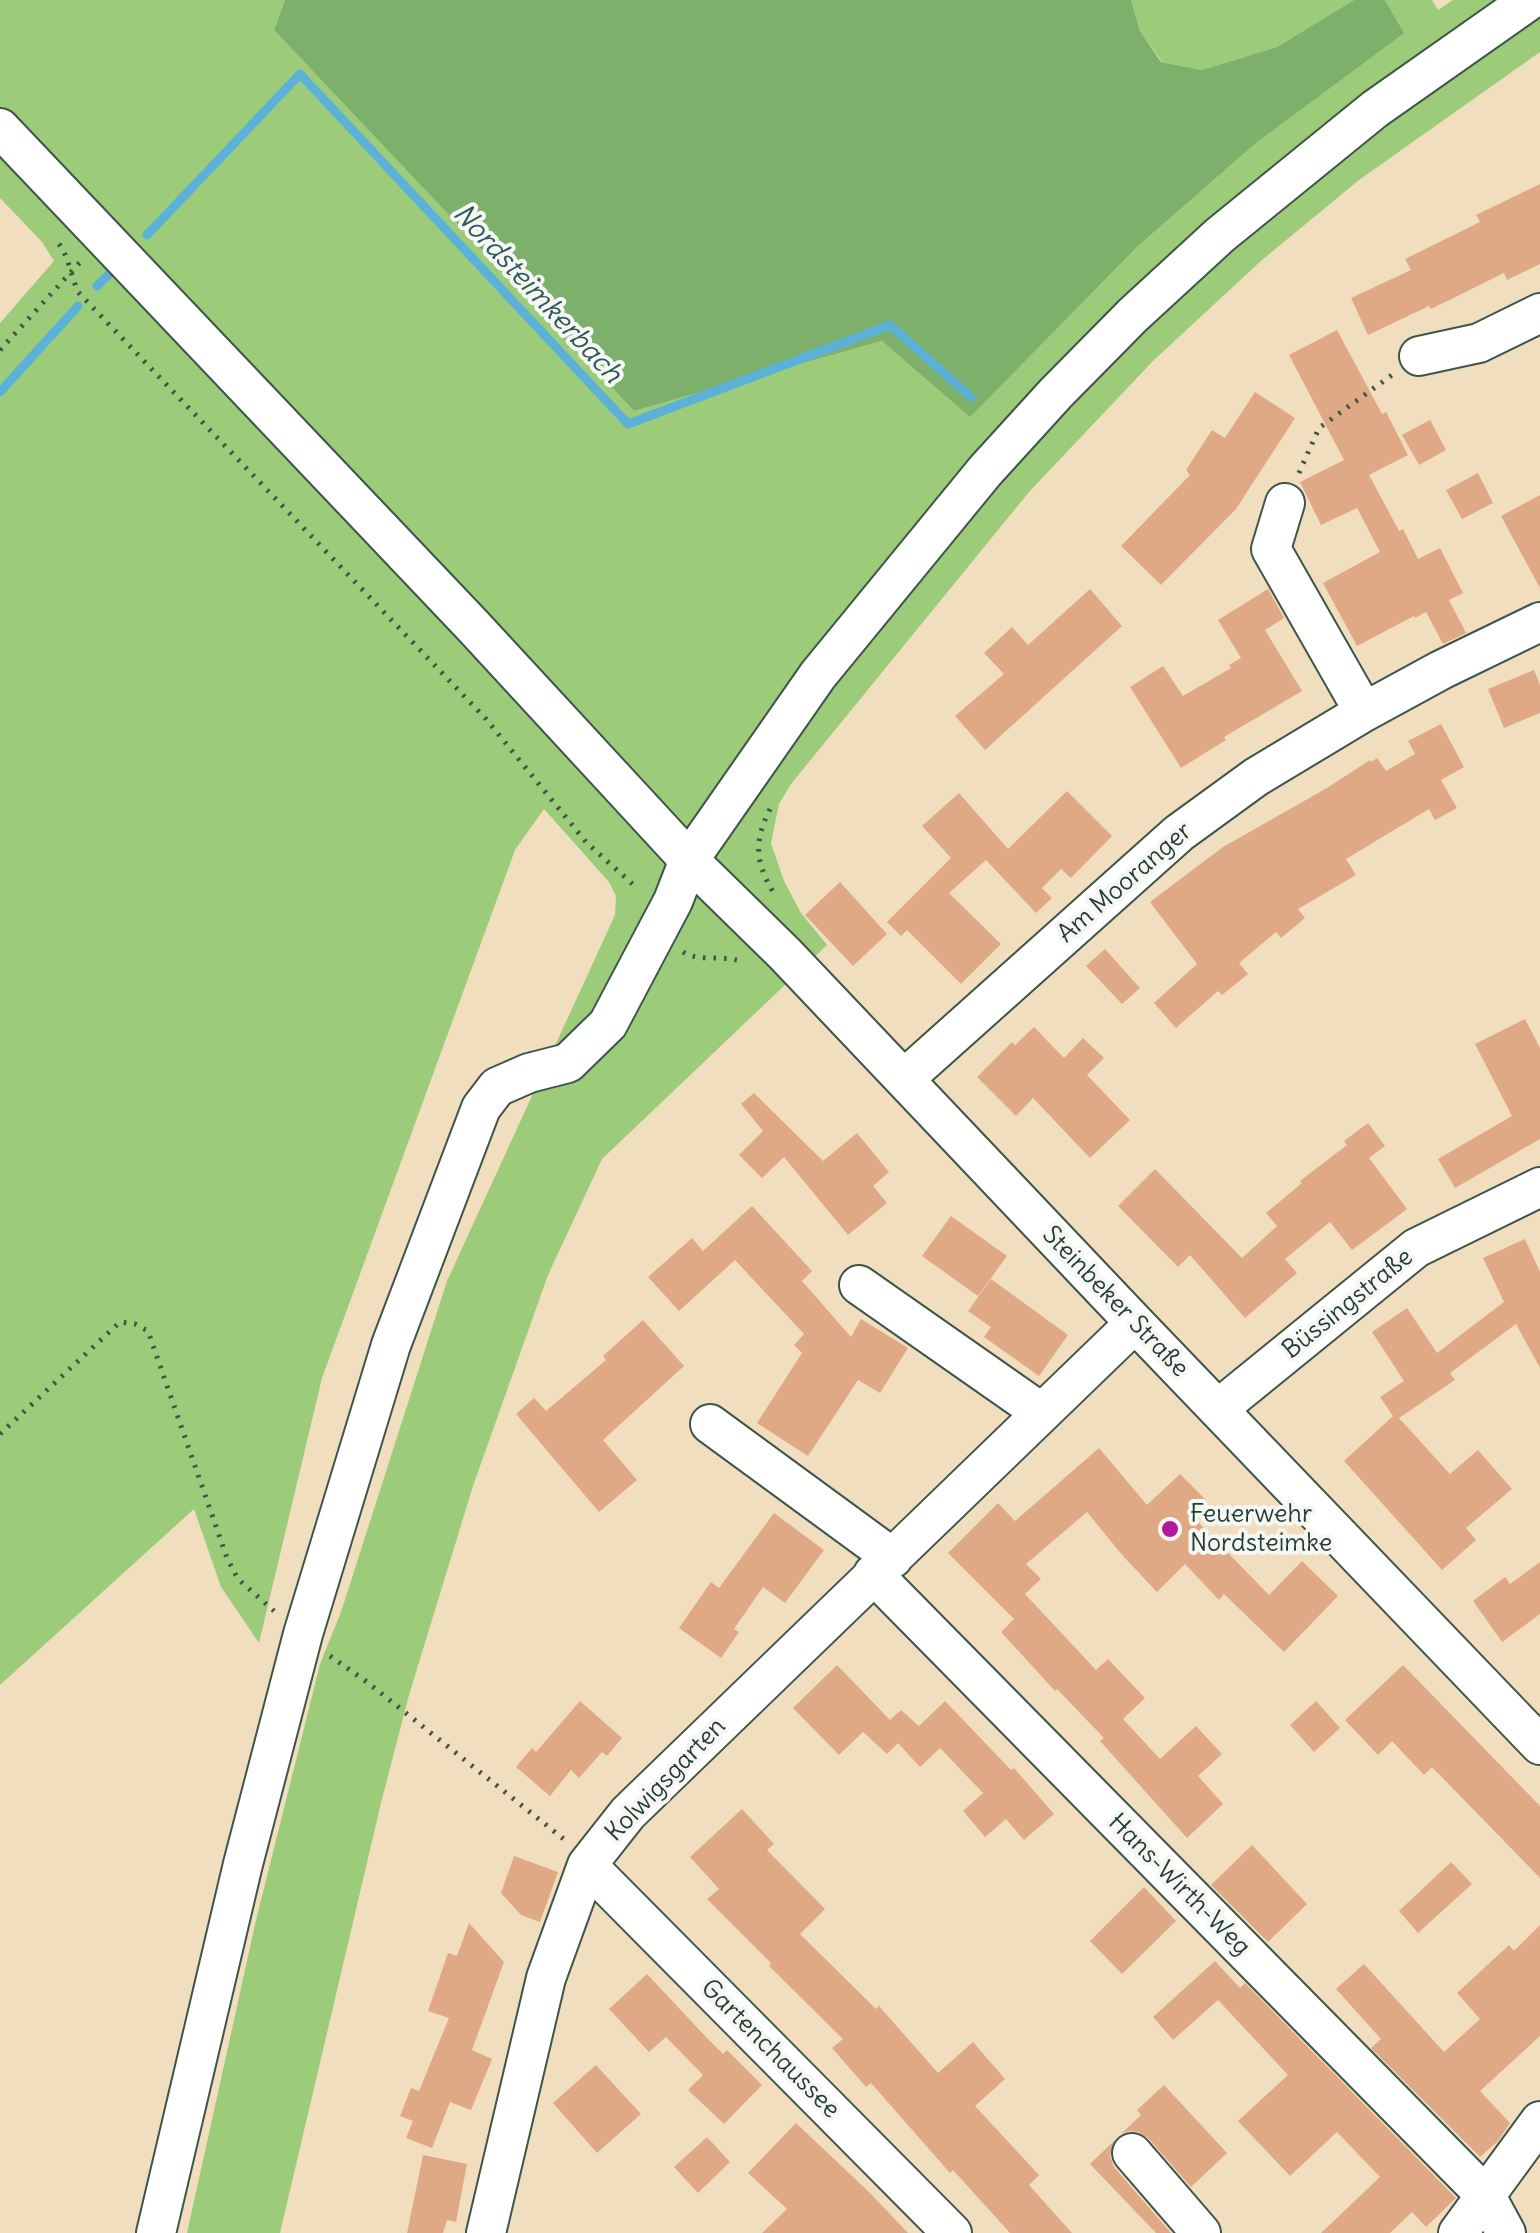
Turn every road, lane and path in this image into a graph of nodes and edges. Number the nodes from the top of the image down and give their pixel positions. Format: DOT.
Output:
graph roads {
  1 [pos="1530,0"];
  2 [pos="0,128"];
  3 [pos="54,237"];
  4 [pos="104,238"];
  5 [pos="70,272"];
  6 [pos="1540,312"];
  7 [pos="0,350"];
  8 [pos="1419,356"];
  9 [pos="1285,503"];
  10 [pos="1540,622"];
  11 [pos="1364,712"];
  12 [pos="689,860"];
  13 [pos="638,889"];
  14 [pos="904,1079"];
  15 [pos="1540,1187"];
  16 [pos="859,1285"];
  17 [pos="1135,1323"];
  18 [pos="1218,1409"];
  19 [pos="1042,1412"];
  20 [pos="710,1424"];
  21 [pos="0,1434"];
  22 [pos="883,1566"];
  23 [pos="303,1634"];
  24 [pos="1540,1745"];
  25 [pos="588,1865"];
  26 [pos="1540,2121"];
  27 [pos="1132,2153"];
  28 [pos="1486,2196"];
  29 [pos="156,2233"];
  30 [pos="486,2233"];
  31 [pos="952,2233"];
  32 [pos="1201,2233"];
  33 [pos="1458,2233"];
  34 [pos="1506,2233"];
  1 -- 12 [label="street"];
  2 -- 4 [label="street, Steinbeker Straße"];
  3 -- 5 [label="path"];
  4 -- 5 [label="path"];
  4 -- 12 [label="street, Steinbeker Straße"];
  5 -- 7 [label="path"];
  5 -- 13 [label="path"];
  6 -- 8 [label="street"];
  8 -- 9 [label="path"];
  9 -- 11 [label="street"];
  10 -- 11 [label="street, Am Mooranger"];
  11 -- 14 [label="street, Am Mooranger"];
  12 -- 14 [label="street, Steinbeker Straße"];
  12 -- 23 [label="street"];
  14 -- 17 [label="street, Steinbeker Straße"];
  15 -- 18 [label="street, Büssingstraße"];
  16 -- 19 [label="street"];
  17 -- 18 [label="street, Steinbeker Straße"];
  17 -- 19 [label="street, Kolwigsgarten"];
  18 -- 24 [label="street, Steinbeker Straße"];
  19 -- 22 [label="street, Kolwigsgarten"];
  20 -- 22 [label="street"];
  21 -- 23 [label="path"];
  22 -- 25 [label="street, Kolwigsgarten"];
  22 -- 28 [label="street, Hans-Wirth-Weg"];
  23 -- 25 [label="path"];
  23 -- 29 [label="street"];
  25 -- 30 [label="street, Kolwigsgarten"];
  25 -- 31 [label="street, Gartenchaussee"];
  26 -- 28 [label="street"];
  27 -- 32 [label="street"];
  28 -- 33 [label="street"];
  28 -- 34 [label="street, Hans-Wirth-Weg"];
}
